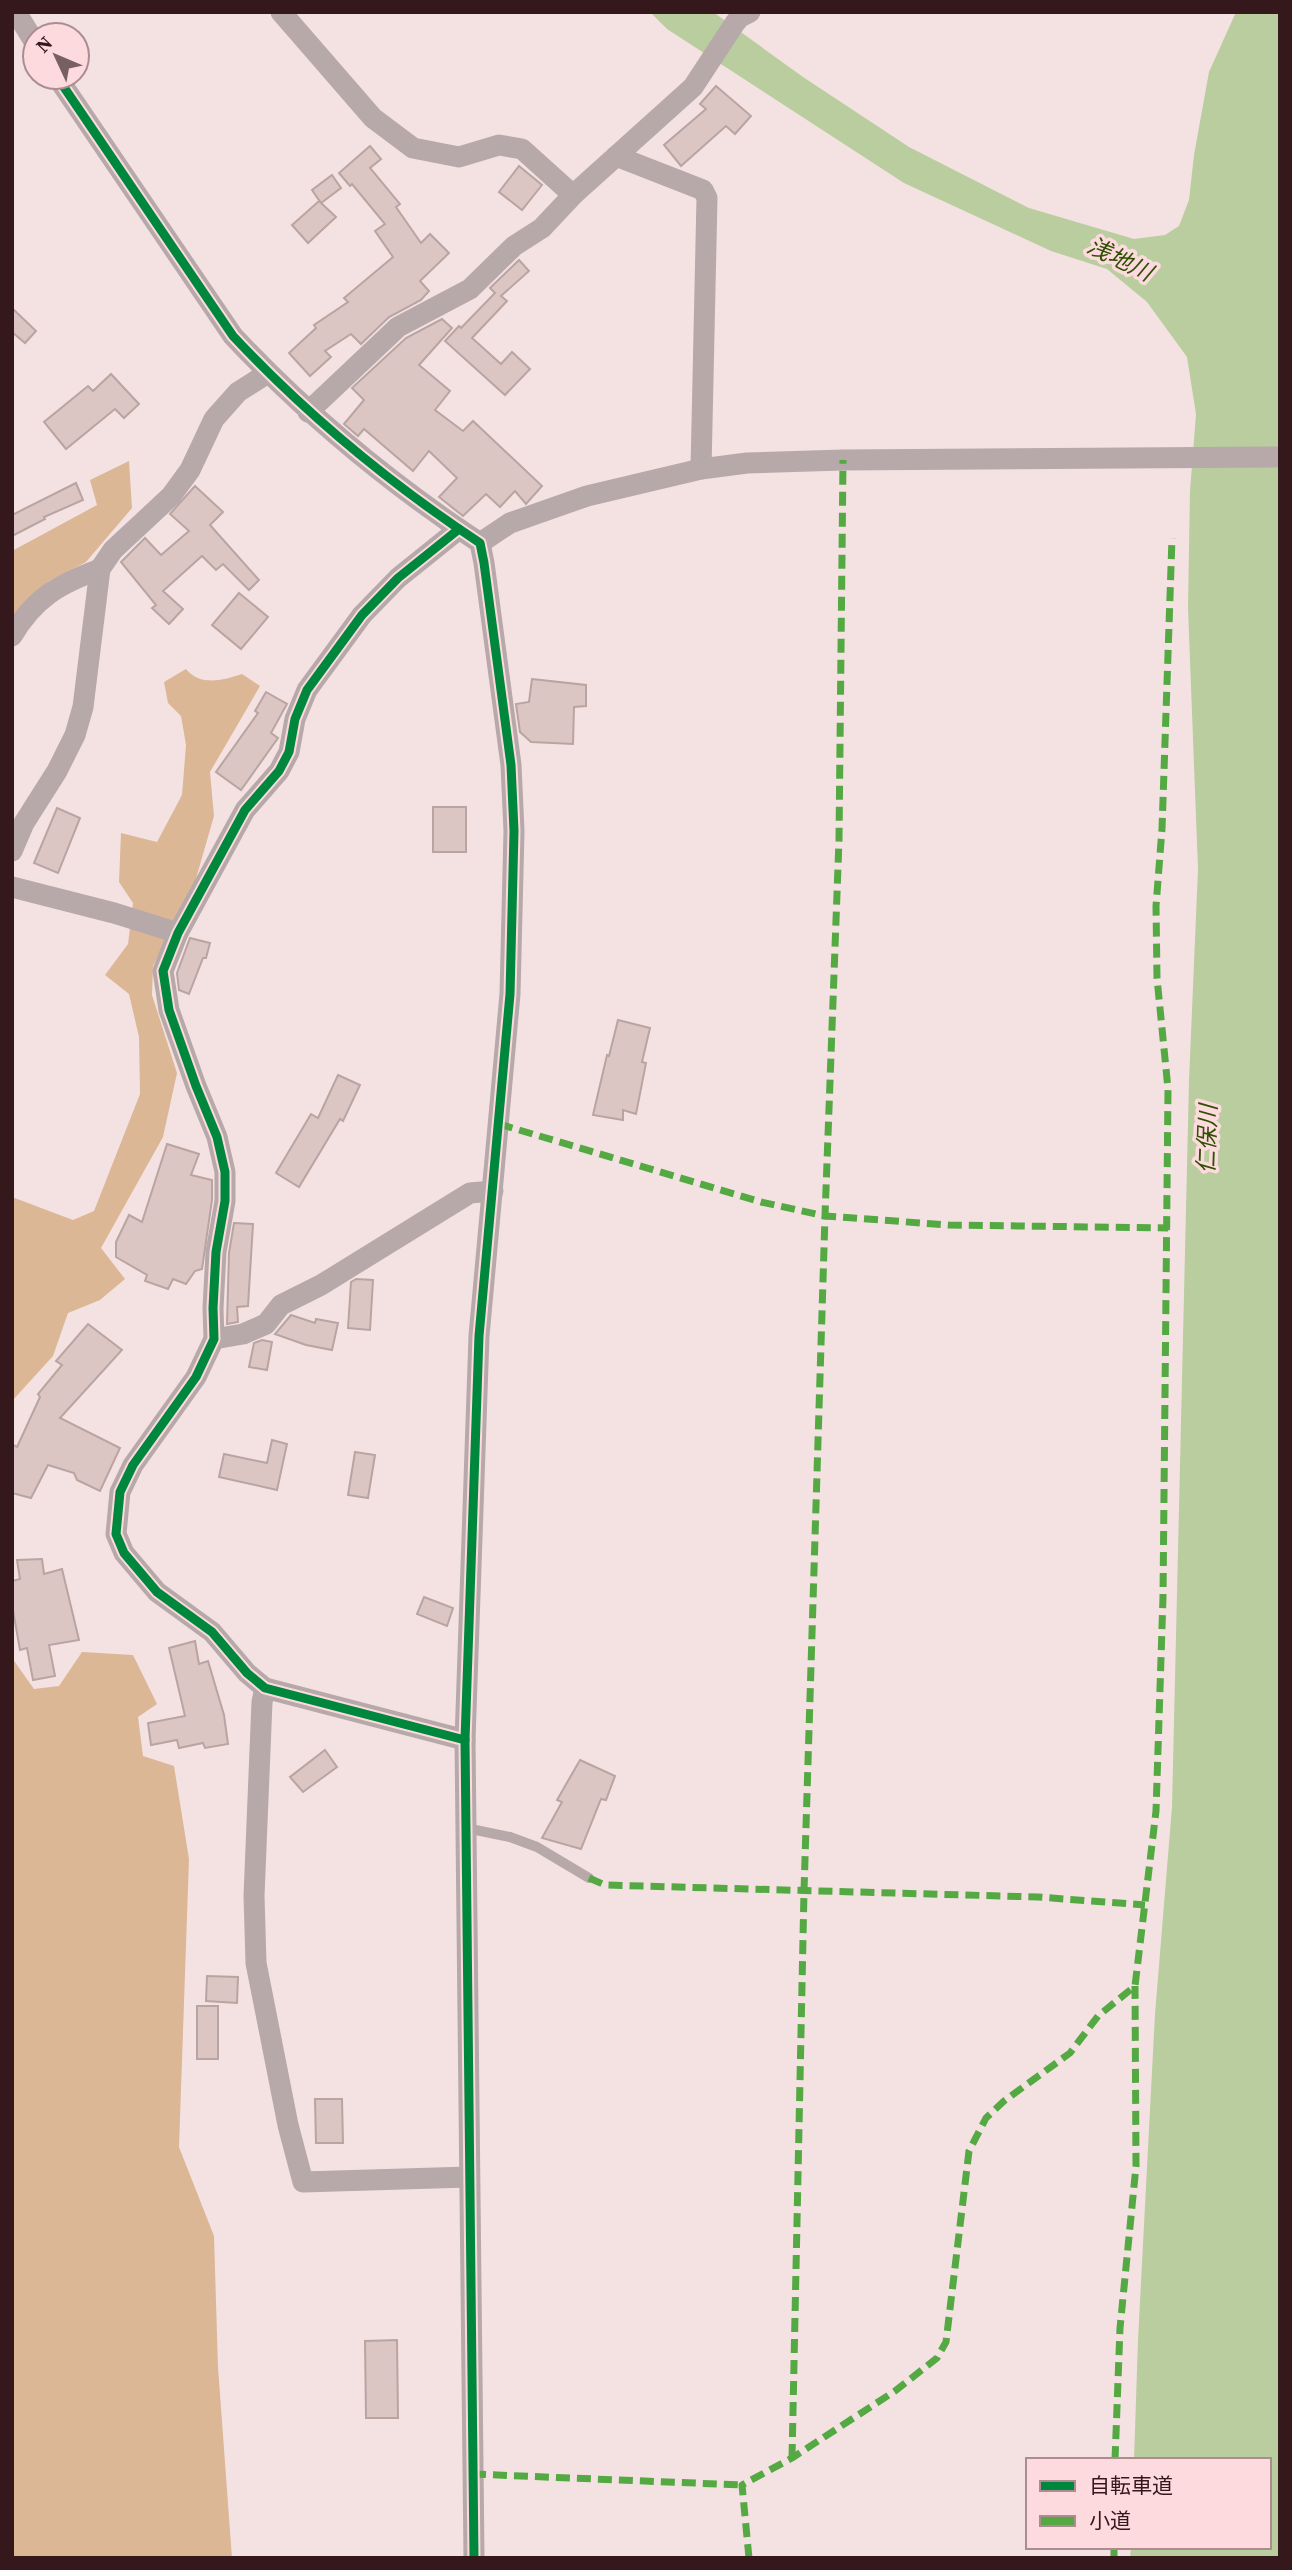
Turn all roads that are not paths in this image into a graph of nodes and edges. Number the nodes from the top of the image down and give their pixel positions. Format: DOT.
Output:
graph roads {
  1 [pos="281,12"];
  2 [pos="740,16"];
  3 [pos="67,91"];
  4 [pos="615,156"];
  5 [pos="573,195"];
  6 [pos="268,373"];
  7 [pos="308,412"];
  8 [pos="1280,457"];
  9 [pos="701,469"];
  10 [pos="459,529"];
  11 [pos="480,543"];
  12 [pos="100,569"];
  13 [pos="12,636"];
  14 [pos="12,851"];
  15 [pos="12,887"];
  16 [pos="178,933"];
  17 [pos="493,1191"];
  18 [pos="214,1339"];
  19 [pos="265,1688"];
  20 [pos="465,1740"];
  21 [pos="466,1828"];
  22 [pos="589,1878"];
  23 [pos="469,2177"];
  24 [pos="474,2558"];
  1 -- 5 [label="street"];
  2 -- 4 [label="street"];
  3 -- 6 [label="street"];
  4 -- 5 [label="street"];
  4 -- 9 [label="street"];
  5 -- 7 [label="street"];
  6 -- 7 [label="street"];
  6 -- 12 [label="street"];
  7 -- 10 [label="street"];
  8 -- 9 [label="street"];
  9 -- 11 [label="street"];
  10 -- 11 [label="street"];
  10 -- 16 [label="street"];
  11 -- 17 [label="street"];
  12 -- 13 [label="street"];
  12 -- 14 [label="street"];
  15 -- 16 [label="street"];
  16 -- 18 [label="street"];
  17 -- 18 [label="street"];
  17 -- 20 [label="street"];
  18 -- 19 [label="street"];
  19 -- 20 [label="street"];
  19 -- 23 [label="street"];
  20 -- 21 [label="street"];
  21 -- 22 [label="lane"];
  21 -- 23 [label="street"];
  23 -- 24 [label="street"];
}
